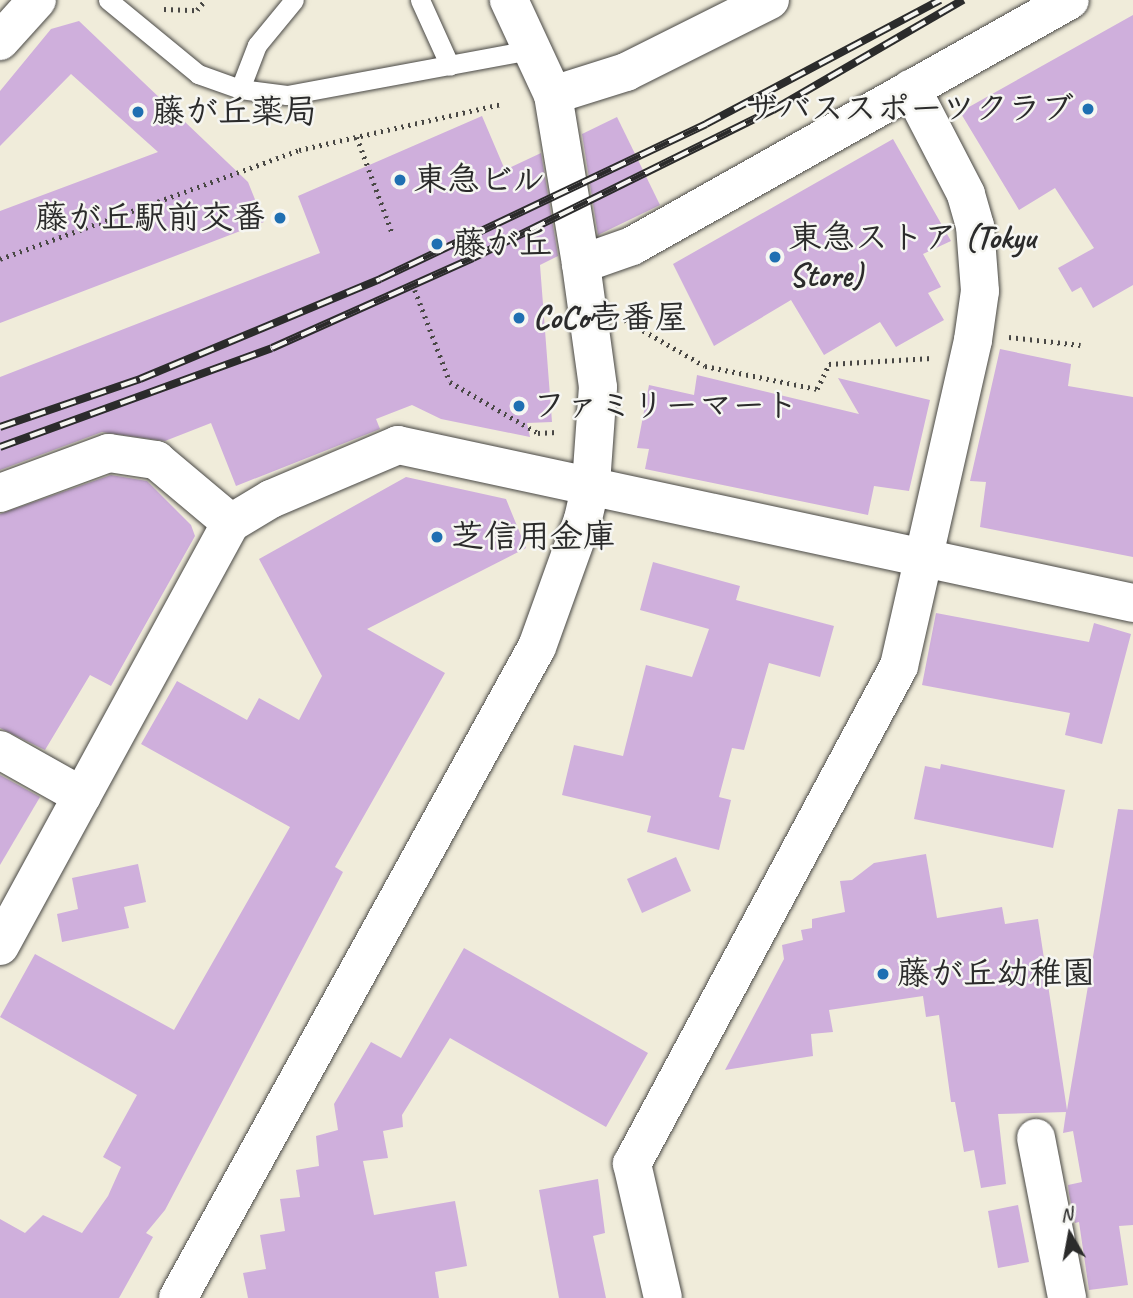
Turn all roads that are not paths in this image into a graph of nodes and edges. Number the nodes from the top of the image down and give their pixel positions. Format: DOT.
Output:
graph roads {
  1 [pos="37,0"];
  2 [pos="108,0"];
  3 [pos="294,0"];
  4 [pos="421,0"];
  5 [pos="509,0"];
  6 [pos="770,0"];
  7 [pos="1070,0"];
  8 [pos="0,41"];
  9 [pos="535,49"];
  10 [pos="450,66"];
  11 [pos="911,88"];
  12 [pos="240,89"];
  13 [pos="553,95"];
  14 [pos="581,264"];
  15 [pos="591,484"];
  16 [pos="0,493"];
  17 [pos="231,523"];
  18 [pos="924,560"];
  19 [pos="1133,603"];
  20 [pos="0,750"];
  21 [pos="82,796"];
  22 [pos="0,946"];
  23 [pos="1036,1138"];
  24 [pos="178,1298"];
  25 [pos="663,1298"];
  26 [pos="1067,1298"];
  1 -- 8 [label="street"];
  2 -- 12 [label="lane"];
  3 -- 12 [label="lane"];
  4 -- 10 [label="lane"];
  5 -- 9 [label="street"];
  6 -- 13 [label="street"];
  7 -- 11 [label="street"];
  9 -- 10 [label="lane"];
  9 -- 13 [label="street"];
  10 -- 12 [label="lane"];
  11 -- 14 [label="street"];
  11 -- 18 [label="street"];
  13 -- 14 [label="street"];
  14 -- 15 [label="street"];
  15 -- 17 [label="street"];
  15 -- 18 [label="street"];
  15 -- 24 [label="street"];
  16 -- 17 [label="street"];
  17 -- 21 [label="street"];
  18 -- 19 [label="street"];
  18 -- 25 [label="street"];
  20 -- 21 [label="street"];
  21 -- 22 [label="street"];
  23 -- 26 [label="street"];
}
